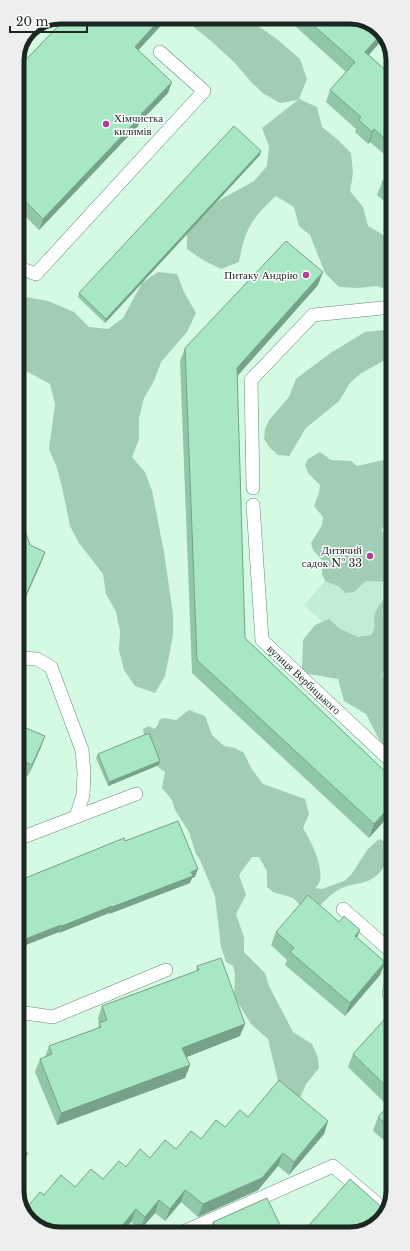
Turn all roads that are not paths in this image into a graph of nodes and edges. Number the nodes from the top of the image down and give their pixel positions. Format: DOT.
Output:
graph roads {
  1 [pos="160,52"];
  2 [pos="24,270"];
  3 [pos="386,308"];
  4 [pos="253,488"];
  5 [pos="253,505"];
  6 [pos="24,658"];
  7 [pos="386,756"];
  8 [pos="136,794"];
  9 [pos="76,817"];
  10 [pos="24,837"];
  11 [pos="343,909"];
  12 [pos="386,947"];
  13 [pos="166,970"];
  14 [pos="24,1013"];
  15 [pos="382,1207"];
  16 [pos="195,1227"];
  1 -- 2 [label="lane"];
  3 -- 4 [label="lane"];
  5 -- 7 [label="lane, вулиця Вербицького"];
  6 -- 9 [label="lane"];
  8 -- 9 [label="lane"];
  9 -- 10 [label="lane"];
  11 -- 12 [label="lane"];
  13 -- 14 [label="lane"];
  15 -- 16 [label="lane"];
}
